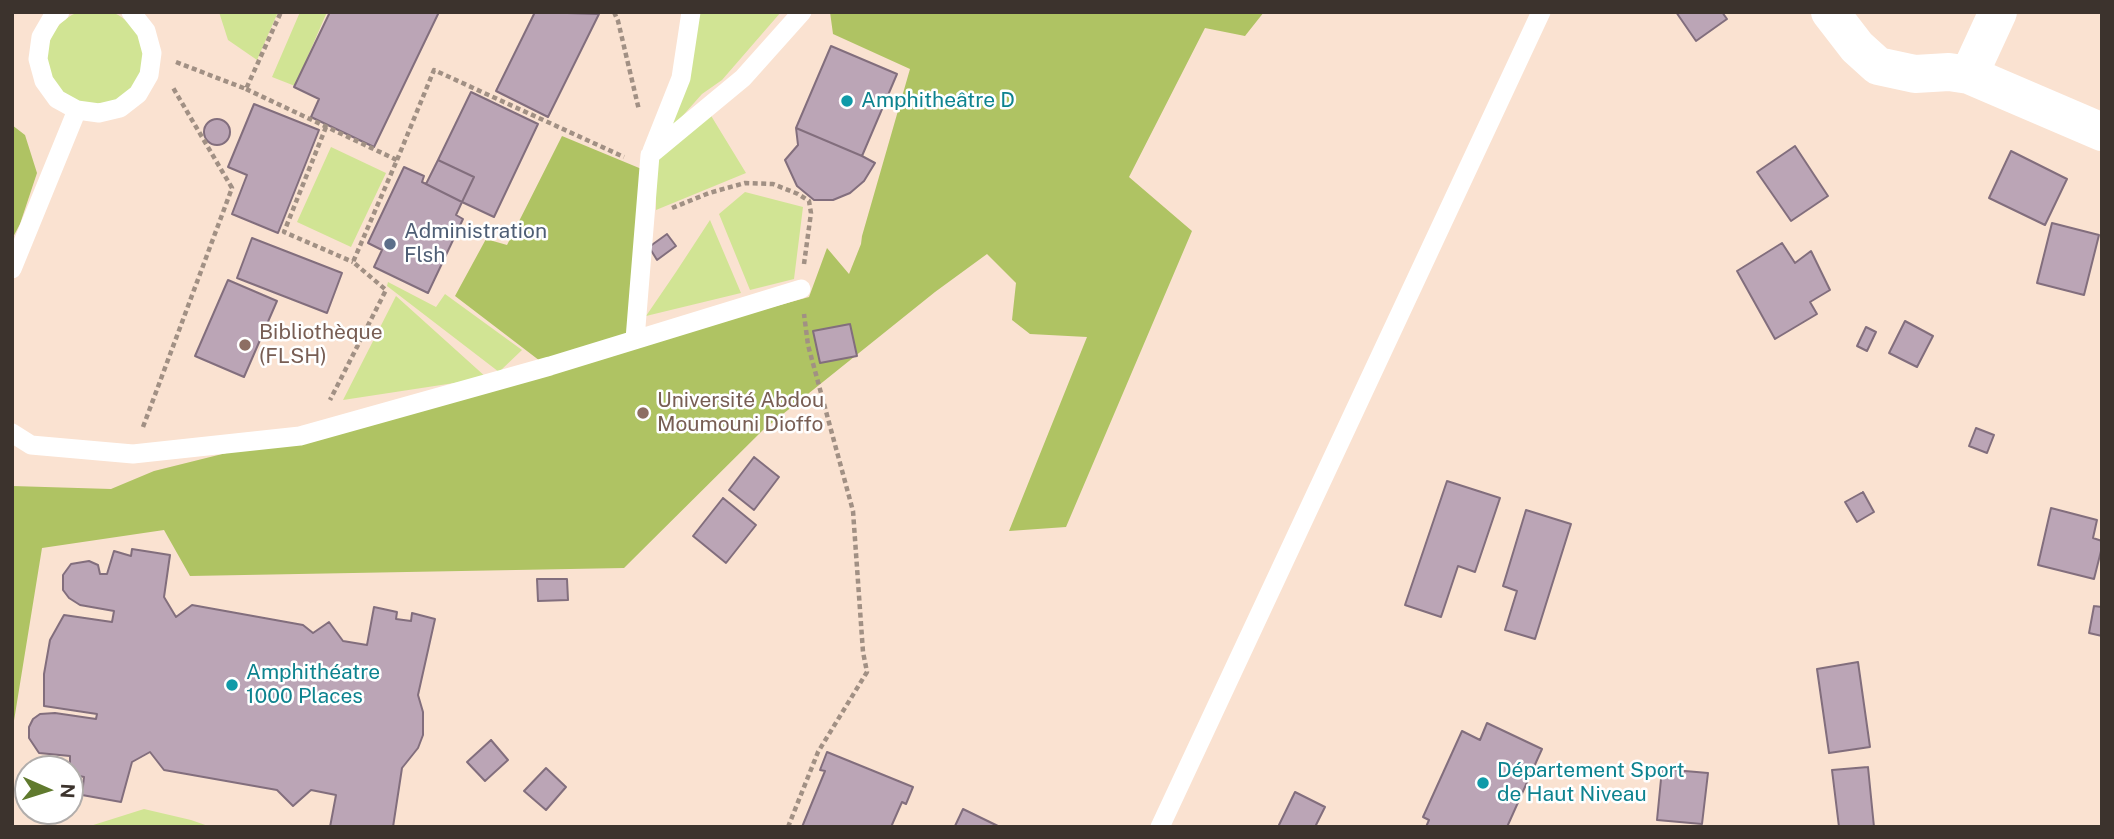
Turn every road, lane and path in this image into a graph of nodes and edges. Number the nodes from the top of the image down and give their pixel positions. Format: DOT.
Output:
graph roads {
  1 [pos="60,12"];
  2 [pos="131,12"];
  3 [pos="281,12"];
  4 [pos="614,12"];
  5 [pos="691,12"];
  6 [pos="802,12"];
  7 [pos="1541,12"];
  8 [pos="1830,12"];
  9 [pos="1997,12"];
  10 [pos="152,52"];
  11 [pos="1969,75"];
  12 [pos="246,89"];
  13 [pos="77,110"];
  14 [pos="326,127"];
  15 [pos="2102,132"];
  16 [pos="397,160"];
  17 [pos="649,162"];
  18 [pos="646,218"];
  19 [pos="353,262"];
  20 [pos="12,269"];
  21 [pos="801,289"];
  22 [pos="635,339"];
  23 [pos="314,432"];
  24 [pos="12,433"];
  25 [pos="21,445"];
  26 [pos="133,453"];
  27 [pos="788,827"];
  28 [pos="1160,827"];
  1 -- 13 [label="lane"];
  2 -- 10 [label="lane"];
  3 -- 12 [label="path"];
  4 -- 17 [label="path"];
  5 -- 17 [label="lane"];
  6 -- 17 [label="lane"];
  7 -- 28 [label="lane"];
  8 -- 11 [label="street"];
  9 -- 11 [label="street"];
  10 -- 12 [label="path"];
  10 -- 13 [label="lane"];
  10 -- 26 [label="path"];
  11 -- 15 [label="street"];
  12 -- 14 [label="path"];
  13 -- 20 [label="lane"];
  14 -- 16 [label="path"];
  14 -- 19 [label="path"];
  16 -- 17 [label="path"];
  16 -- 19 [label="path"];
  17 -- 18 [label="lane"];
  18 -- 21 [label="path"];
  18 -- 22 [label="lane"];
  19 -- 23 [label="path"];
  21 -- 22 [label="lane"];
  21 -- 27 [label="path"];
  22 -- 23 [label="lane"];
  23 -- 26 [label="lane"];
  24 -- 25 [label="lane"];
  25 -- 26 [label="lane"];
}
